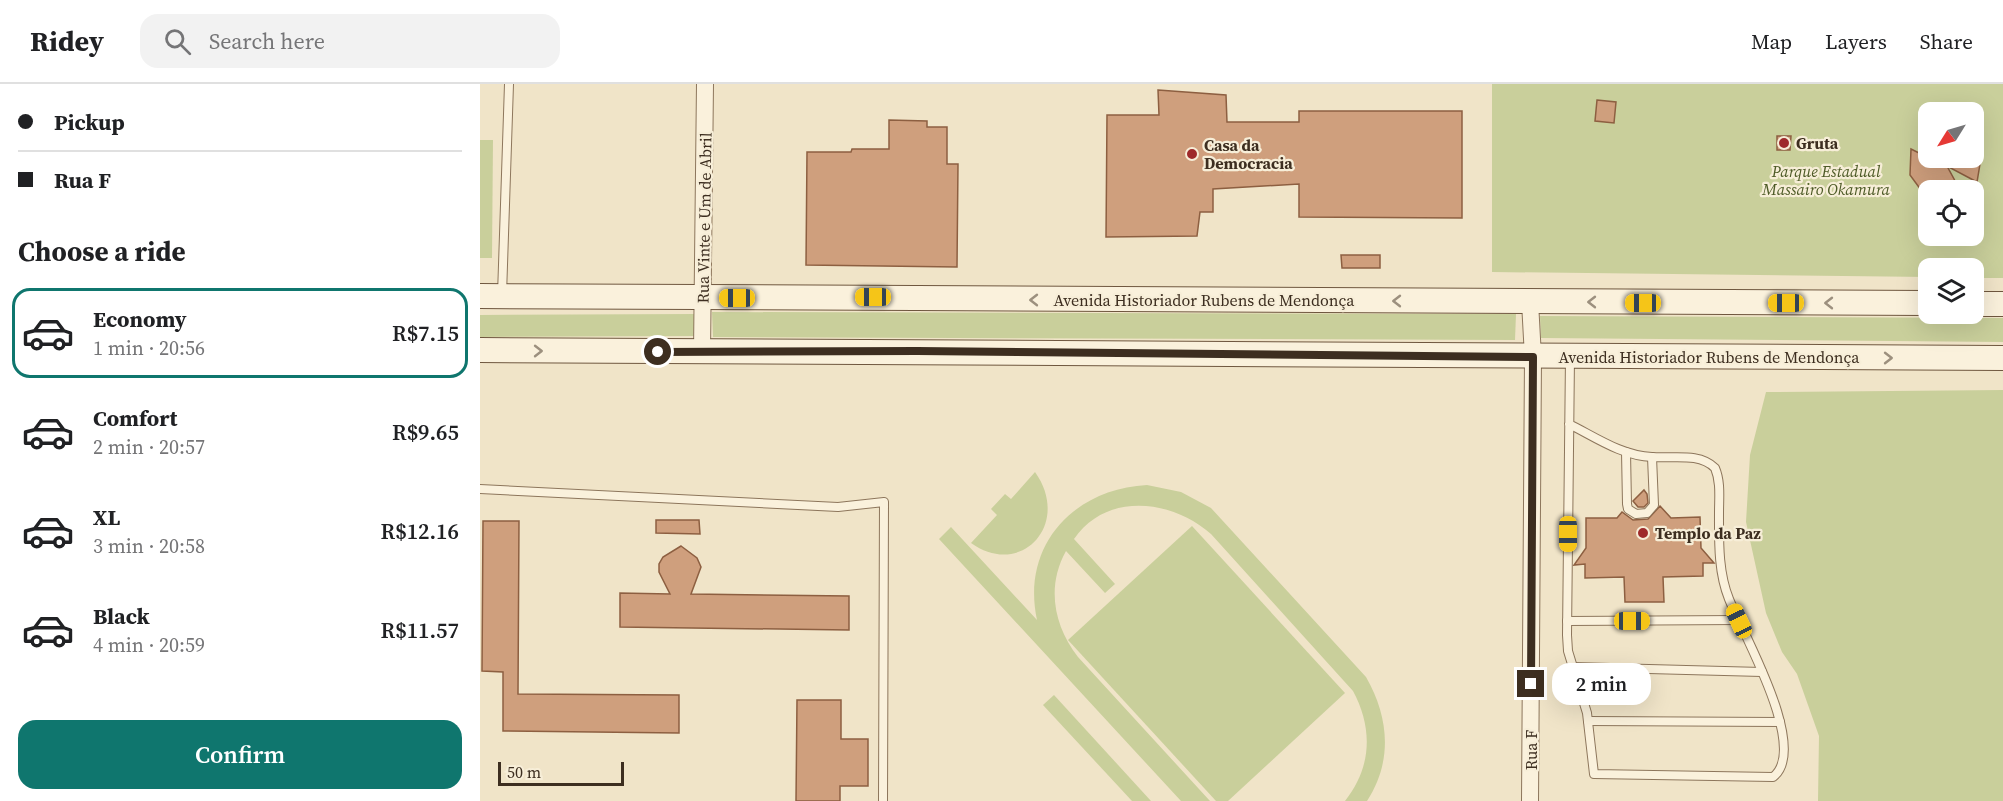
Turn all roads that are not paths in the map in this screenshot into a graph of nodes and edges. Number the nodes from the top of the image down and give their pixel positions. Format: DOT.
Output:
graph roads {
  1 [pos="509,84"];
  2 [pos="705,84"];
  3 [pos="491,296"];
  4 [pos="703,297"];
  5 [pos="1530,302"];
  6 [pos="1918,303"];
  7 [pos="1984,304"];
  8 [pos="2003,304"];
  9 [pos="480,350"];
  10 [pos="702,352"];
  11 [pos="1533,357"];
  12 [pos="1570,357"];
  13 [pos="2003,358"];
  14 [pos="1569,424"];
  15 [pos="1626,452"];
  16 [pos="1652,457"];
  17 [pos="480,489"];
  18 [pos="1567,621"];
  19 [pos="1739,621"];
  20 [pos="1573,667"];
  21 [pos="1762,672"];
  22 [pos="1588,721"];
  23 [pos="1780,722"];
  24 [pos="883,801"];
  25 [pos="1530,801"];
  1 -- 3 [label="lane"];
  2 -- 4 [label="street, Rua Vinte e Um de Abril"];
  3 -- 4 [label="main road, Avenida Historiador Rubens de Mendonça"];
  5 -- 4 [label="main road, Avenida Historiador Rubens de Mendonça, one-way"];
  4 -- 10 [label="street, Rua Vinte e Um de Abril"];
  6 -- 5 [label="main road, Avenida Historiador Rubens de Mendonça, one-way"];
  5 -- 11 [label="street, Rua F"];
  7 -- 8 [label="main road"];
  9 -- 10 [label="main road, Avenida Historiador Rubens de Mendonça, one-way"];
  10 -- 11 [label="main road, Avenida Historiador Rubens de Mendonça"];
  11 -- 12 [label="main road, Avenida Historiador Rubens de Mendonça"];
  11 -- 25 [label="street, Rua F"];
  12 -- 13 [label="main road, Avenida Historiador Rubens de Mendonça, one-way"];
  12 -- 14 [label="lane"];
  14 -- 15 [label="lane"];
  14 -- 18 [label="lane"];
  15 -- 16 [label="lane"];
  15 -- 16 [label="lane"];
  16 -- 19 [label="lane"];
  17 -- 24 [label="lane"];
  18 -- 19 [label="lane"];
  18 -- 20 [label="lane"];
  19 -- 21 [label="lane"];
  20 -- 21 [label="lane"];
  20 -- 22 [label="lane"];
  21 -- 23 [label="lane"];
  22 -- 23 [label="lane"];
  22 -- 23 [label="lane"];
}
